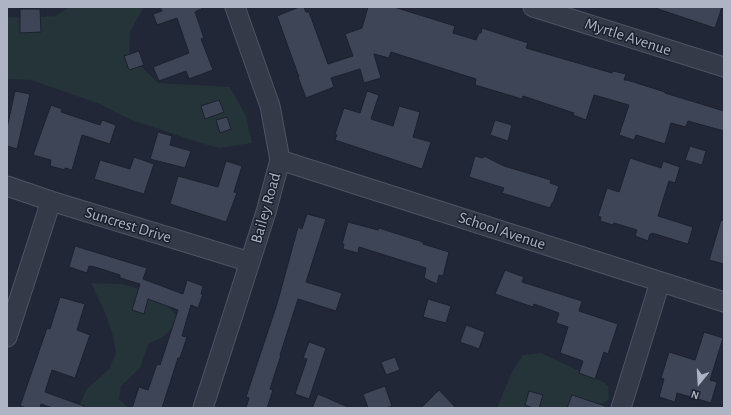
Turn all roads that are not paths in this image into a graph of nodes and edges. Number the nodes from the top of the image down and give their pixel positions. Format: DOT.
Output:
graph roads {
  1 [pos="235,7"];
  2 [pos="533,7"];
  3 [pos="724,67"];
  4 [pos="280,160"];
  5 [pos="7,186"];
  6 [pos="51,201"];
  7 [pos="250,262"];
  8 [pos="660,282"];
  9 [pos="724,302"];
  10 [pos="7,337"];
  11 [pos="204,408"];
  12 [pos="621,408"];
  1 -- 4 [label="street, Bailey Road"];
  2 -- 3 [label="street, Myrtle Avenue"];
  4 -- 7 [label="street, Bailey Road"];
  4 -- 8 [label="street, School Avenue"];
  5 -- 6 [label="street, Suncrest Drive"];
  6 -- 7 [label="street, Suncrest Drive"];
  6 -- 10 [label="street"];
  7 -- 11 [label="street, Bailey Road"];
  8 -- 9 [label="street, School Avenue"];
  8 -- 12 [label="street"];
}
